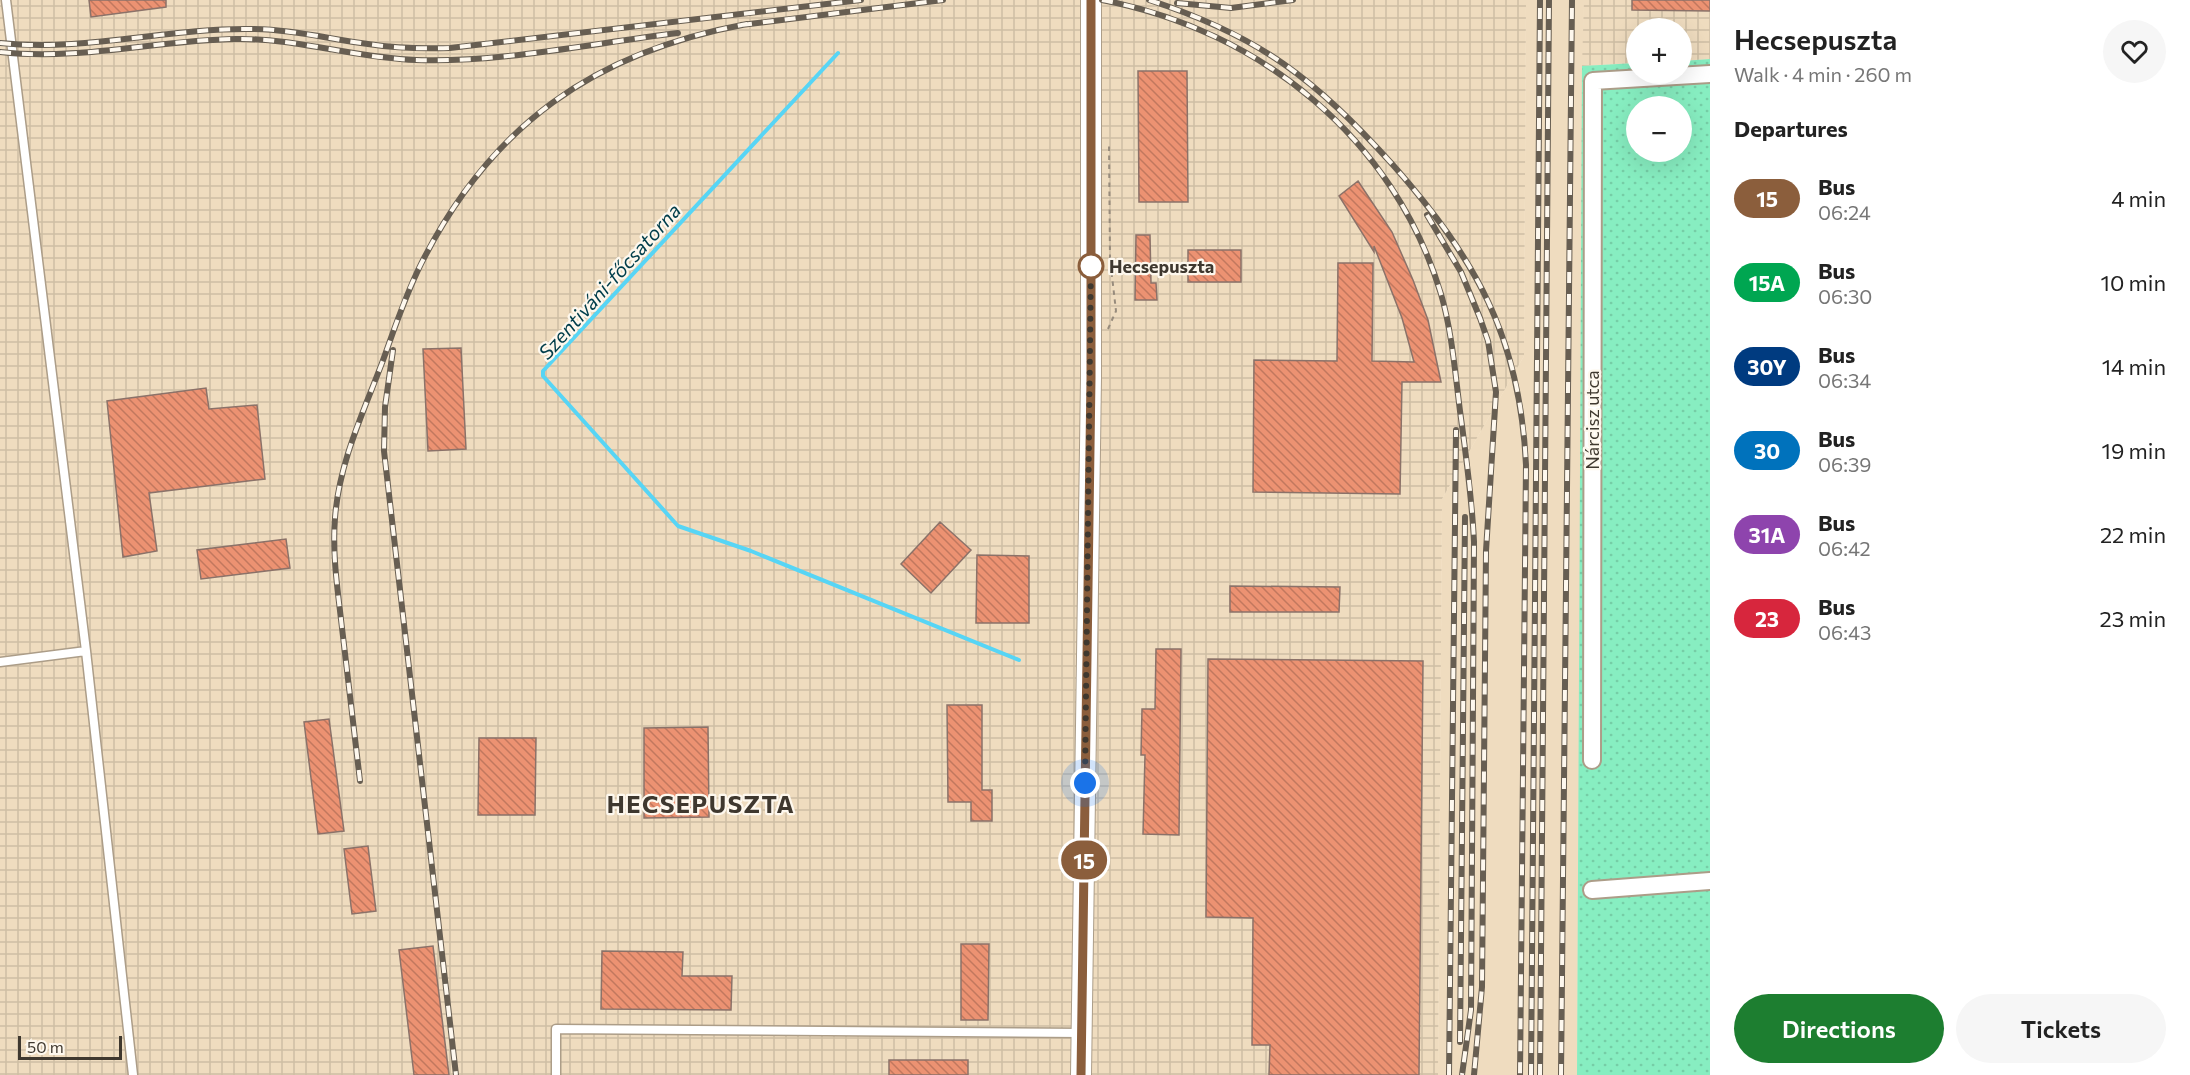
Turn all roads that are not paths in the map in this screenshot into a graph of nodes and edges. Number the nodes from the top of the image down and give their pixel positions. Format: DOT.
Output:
graph roads {
  1 [pos="6,0"];
  2 [pos="1091,0"];
  3 [pos="1710,74"];
  4 [pos="86,651"];
  5 [pos="0,662"];
  6 [pos="1592,759"];
  7 [pos="1710,881"];
  8 [pos="1592,891"];
  9 [pos="1082,1033"];
  10 [pos="133,1075"];
  11 [pos="556,1075"];
  12 [pos="1081,1075"];
  1 -- 4 [label="lane"];
  2 -- 9 [label="street"];
  3 -- 6 [label="street, Nárcisz utca"];
  4 -- 5 [label="lane"];
  4 -- 10 [label="lane"];
  7 -- 8 [label="street"];
  9 -- 11 [label="lane"];
  9 -- 12 [label="street"];
}
